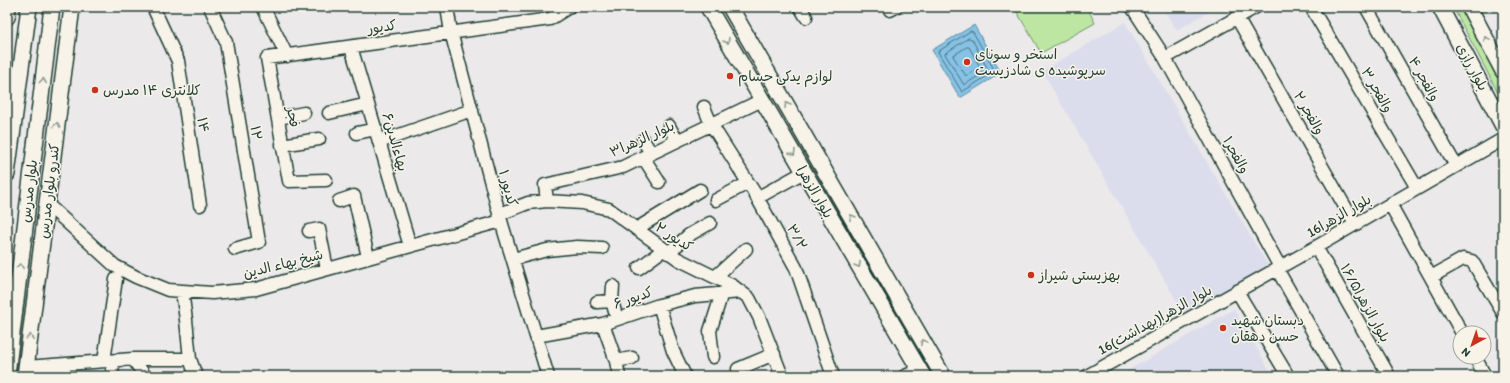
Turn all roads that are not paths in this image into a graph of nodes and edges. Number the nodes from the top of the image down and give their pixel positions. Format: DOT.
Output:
graph roads {
  1 [pos="8,7"];
  2 [pos="29,7"];
  3 [pos="52,7"];
  4 [pos="72,7"];
  5 [pos="152,7"];
  6 [pos="210,7"];
  7 [pos="263,7"];
  8 [pos="446,7"];
  9 [pos="569,7"];
  10 [pos="1133,7"];
  11 [pos="1256,7"];
  12 [pos="1311,7"];
  13 [pos="1366,7"];
  14 [pos="1440,7"];
  15 [pos="1469,7"];
  16 [pos="731,8"];
  17 [pos="710,12"];
  18 [pos="7,17"];
  19 [pos="1237,18"];
  20 [pos="451,32"];
  21 [pos="351,46"];
  22 [pos="287,56"];
  23 [pos="267,58"];
  24 [pos="1164,58"];
  25 [pos="1503,71"];
  26 [pos="762,100"];
  27 [pos="368,104"];
  28 [pos="704,107"];
  29 [pos="472,110"];
  30 [pos="304,113"];
  31 [pos="329,113"];
  32 [pos="14,117"];
  33 [pos="278,118"];
  34 [pos="710,124"];
  35 [pos="670,126"];
  36 [pos="1503,126"];
  37 [pos="376,129"];
  38 [pos="357,133"];
  39 [pos="7,136"];
  40 [pos="318,139"];
  41 [pos="1503,139"];
  42 [pos="643,140"];
  43 [pos="677,141"];
  44 [pos="379,142"];
  45 [pos="282,145"];
  46 [pos="647,155"];
  47 [pos="52,165"];
  48 [pos="1456,166"];
  49 [pos="804,172"];
  50 [pos="7,174"];
  51 [pos="326,180"];
  52 [pos="659,182"];
  53 [pos="748,183"];
  54 [pos="1418,188"];
  55 [pos="700,190"];
  56 [pos="28,198"];
  57 [pos="758,198"];
  58 [pos="716,200"];
  59 [pos="339,201"];
  60 [pos="547,201"];
  61 [pos="47,204"];
  62 [pos="1390,204"];
  63 [pos="200,205"];
  64 [pos="500,217"];
  65 [pos="710,223"];
  66 [pos="1355,224"];
  67 [pos="636,229"];
  68 [pos="309,231"];
  69 [pos="410,246"];
  70 [pos="1316,247"];
  71 [pos="602,248"];
  72 [pos="235,249"];
  73 [pos="746,249"];
  74 [pos="666,251"];
  75 [pos="368,257"];
  76 [pos="513,259"];
  77 [pos="639,268"];
  78 [pos="1279,268"];
  79 [pos="327,269"];
  80 [pos="715,277"];
  81 [pos="116,279"];
  82 [pos="1434,282"];
  83 [pos="613,286"];
  84 [pos="182,291"];
  85 [pos="1237,291"];
  86 [pos="740,292"];
  87 [pos="722,294"];
  88 [pos="612,301"];
  89 [pos="597,302"];
  90 [pos="659,305"];
  91 [pos="1503,313"];
  92 [pos="617,319"];
  93 [pos="603,324"];
  94 [pos="1458,325"];
  95 [pos="9,336"];
  96 [pos="536,336"];
  97 [pos="774,354"];
  98 [pos="713,357"];
  99 [pos="190,358"];
  100 [pos="632,358"];
  101 [pos="133,359"];
  102 [pos="108,361"];
  103 [pos="616,361"];
  104 [pos="1479,365"];
  105 [pos="25,372"];
  106 [pos="922,373"];
  107 [pos="7,374"];
  108 [pos="1388,374"];
  109 [pos="112,376"];
  110 [pos="144,376"];
  111 [pos="196,376"];
  112 [pos="548,376"];
  113 [pos="619,376"];
  114 [pos="685,376"];
  115 [pos="741,376"];
  116 [pos="782,376"];
  117 [pos="833,376"];
  118 [pos="905,376"];
  119 [pos="943,376"];
  120 [pos="1087,376"];
  121 [pos="1288,376"];
  122 [pos="1338,376"];
  123 [pos="1485,376"];
  1 -- 18 [label="main road"];
  2 -- 32 [label="main road, بلوار مدرس"];
  56 -- 3 [label="main road, بلوار مدرس, one-way"];
  47 -- 4 [label="main road, کندرو بلوار مدرس, one-way"];
  5 -- 63 [label="street, ۱۴"];
  6 -- 72 [label="street, ۱۲"];
  7 -- 22 [label="street"];
  8 -- 20 [label="street, کدیور ۱"];
  9 -- 20 [label="street, کدیور"];
  10 -- 24 [label="street, والفجر۱"];
  11 -- 19 [label="street"];
  12 -- 54 [label="street, والفجر ۳"];
  13 -- 48 [label="street, والفجر ۴"];
  14 -- 36 [label="main road, بلوار رازی"];
  25 -- 15 [label="main road, بلوار رازی, one-way"];
  16 -- 17 [label="main road"];
  119 -- 16 [label="main road, بلوار الزهرا, one-way"];
  17 -- 26 [label="main road, بلوار الزهرا, one-way"];
  19 -- 24 [label="street"];
  19 -- 66 [label="street, والفجر ۲"];
  20 -- 21 [label="street, کدیور"];
  20 -- 29 [label="street, کدیور ۱"];
  21 -- 22 [label="street, کدیور"];
  21 -- 27 [label="street, ۶بهاءالدين"];
  22 -- 23 [label="street, کدیور"];
  23 -- 33 [label="street, فجر"];
  24 -- 78 [label="street, والفجر۱"];
  26 -- 34 [label="street, بلوار الزهرا۳"];
  26 -- 49 [label="main road, بلوار الزهرا, one-way"];
  27 -- 31 [label="street"];
  27 -- 37 [label="street, ۶بهاءالدين"];
  28 -- 34 [label="street, ۳/۲"];
  29 -- 44 [label="street"];
  29 -- 64 [label="street, کدیور ۱"];
  30 -- 33 [label="street"];
  32 -- 39 [label="main road"];
  32 -- 50 [label="main road, بلوار مدرس"];
  33 -- 45 [label="street, فجر"];
  34 -- 43 [label="street, بلوار الزهرا۳"];
  34 -- 53 [label="street, ۳/۲"];
  35 -- 43 [label="street"];
  37 -- 38 [label="street"];
  37 -- 44 [label="street, ۶بهاءالدين"];
  40 -- 45 [label="street"];
  41 -- 48 [label="street, 16بلوار الزهرا"];
  42 -- 46 [label="street"];
  43 -- 46 [label="street, بلوار الزهرا۳"];
  44 -- 69 [label="street, ۶بهاءالدين"];
  45 -- 51 [label="street, فجر"];
  46 -- 52 [label="street"];
  46 -- 60 [label="street, بلوار الزهرا۳"];
  47 -- 56 [label="main road"];
  47 -- 61 [label="main road, کندرو بلوار مدرس"];
  48 -- 54 [label="street, 16بلوار الزهرا"];
  49 -- 57 [label="street"];
  49 -- 106 [label="main road, بلوار الزهرا, one-way"];
  53 -- 57 [label="street, ۳/۲"];
  53 -- 58 [label="street"];
  54 -- 62 [label="street, 16بلوار الزهرا"];
  55 -- 67 [label="street"];
  95 -- 56 [label="main road, بلوار مدرس, one-way"];
  57 -- 117 [label="street, ۳/۲"];
  59 -- 75 [label="street"];
  60 -- 64 [label="street, ۲ کدیور"];
  60 -- 67 [label="street, ۲ کدیور"];
  61 -- 84 [label="street, شیخ بهاء الدین"];
  105 -- 61 [label="main road, کندرو بلوار مدرس, one-way"];
  62 -- 66 [label="street, 16بلوار الزهرا"];
  62 -- 82 [label="street"];
  64 -- 69 [label="street, شیخ بهاء الدین"];
  64 -- 76 [label="street, کدیور ۱"];
  65 -- 74 [label="street"];
  66 -- 70 [label="street, 16بلوار الزهرا"];
  67 -- 74 [label="street, ۲ کدیور"];
  68 -- 79 [label="street"];
  69 -- 75 [label="street, شیخ بهاء الدین"];
  70 -- 78 [label="street, 16بلوار الزهرا"];
  70 -- 108 [label="street, بلوار الزهرا۱۶/۵"];
  71 -- 76 [label="street"];
  73 -- 80 [label="street"];
  74 -- 77 [label="street"];
  74 -- 80 [label="street, ۲ کدیور"];
  75 -- 79 [label="street, شیخ بهاء الدین"];
  76 -- 96 [label="street, کدیور ۱"];
  78 -- 85 [label="street, 16بلوار الزهرا"];
  78 -- 122 [label="street, والفجر۱"];
  79 -- 84 [label="street, شیخ بهاء الدین"];
  80 -- 86 [label="street, ۲ کدیور"];
  81 -- 102 [label="street"];
  82 -- 91 [label="street"];
  82 -- 94 [label="street"];
  83 -- 88 [label="street"];
  84 -- 99 [label="street"];
  85 -- 120 [label="street, 16بلوار الزهرا(بهداشت)"];
  85 -- 121 [label="street"];
  86 -- 87 [label="street, کدیور ۶"];
  86 -- 97 [label="street, ۲ کدیور"];
  87 -- 90 [label="street, کدیور ۶"];
  87 -- 98 [label="street"];
  88 -- 89 [label="street"];
  88 -- 92 [label="street"];
  90 -- 92 [label="street, کدیور ۶"];
  90 -- 114 [label="street"];
  92 -- 93 [label="street, کدیور ۶"];
  93 -- 96 [label="street, کدیور ۶"];
  93 -- 103 [label="street"];
  95 -- 107 [label="main road, بلوار مدرس"];
  96 -- 112 [label="street, کدیور ۱"];
  97 -- 115 [label="street"];
  97 -- 116 [label="street, ۲ کدیور"];
  99 -- 101 [label="street"];
  99 -- 111 [label="street"];
  100 -- 103 [label="street"];
  101 -- 102 [label="street"];
  101 -- 110 [label="street"];
  102 -- 105 [label="street"];
  102 -- 109 [label="street"];
  103 -- 113 [label="street"];
  104 -- 123 [label="street"];
  106 -- 118 [label="street"];
}
